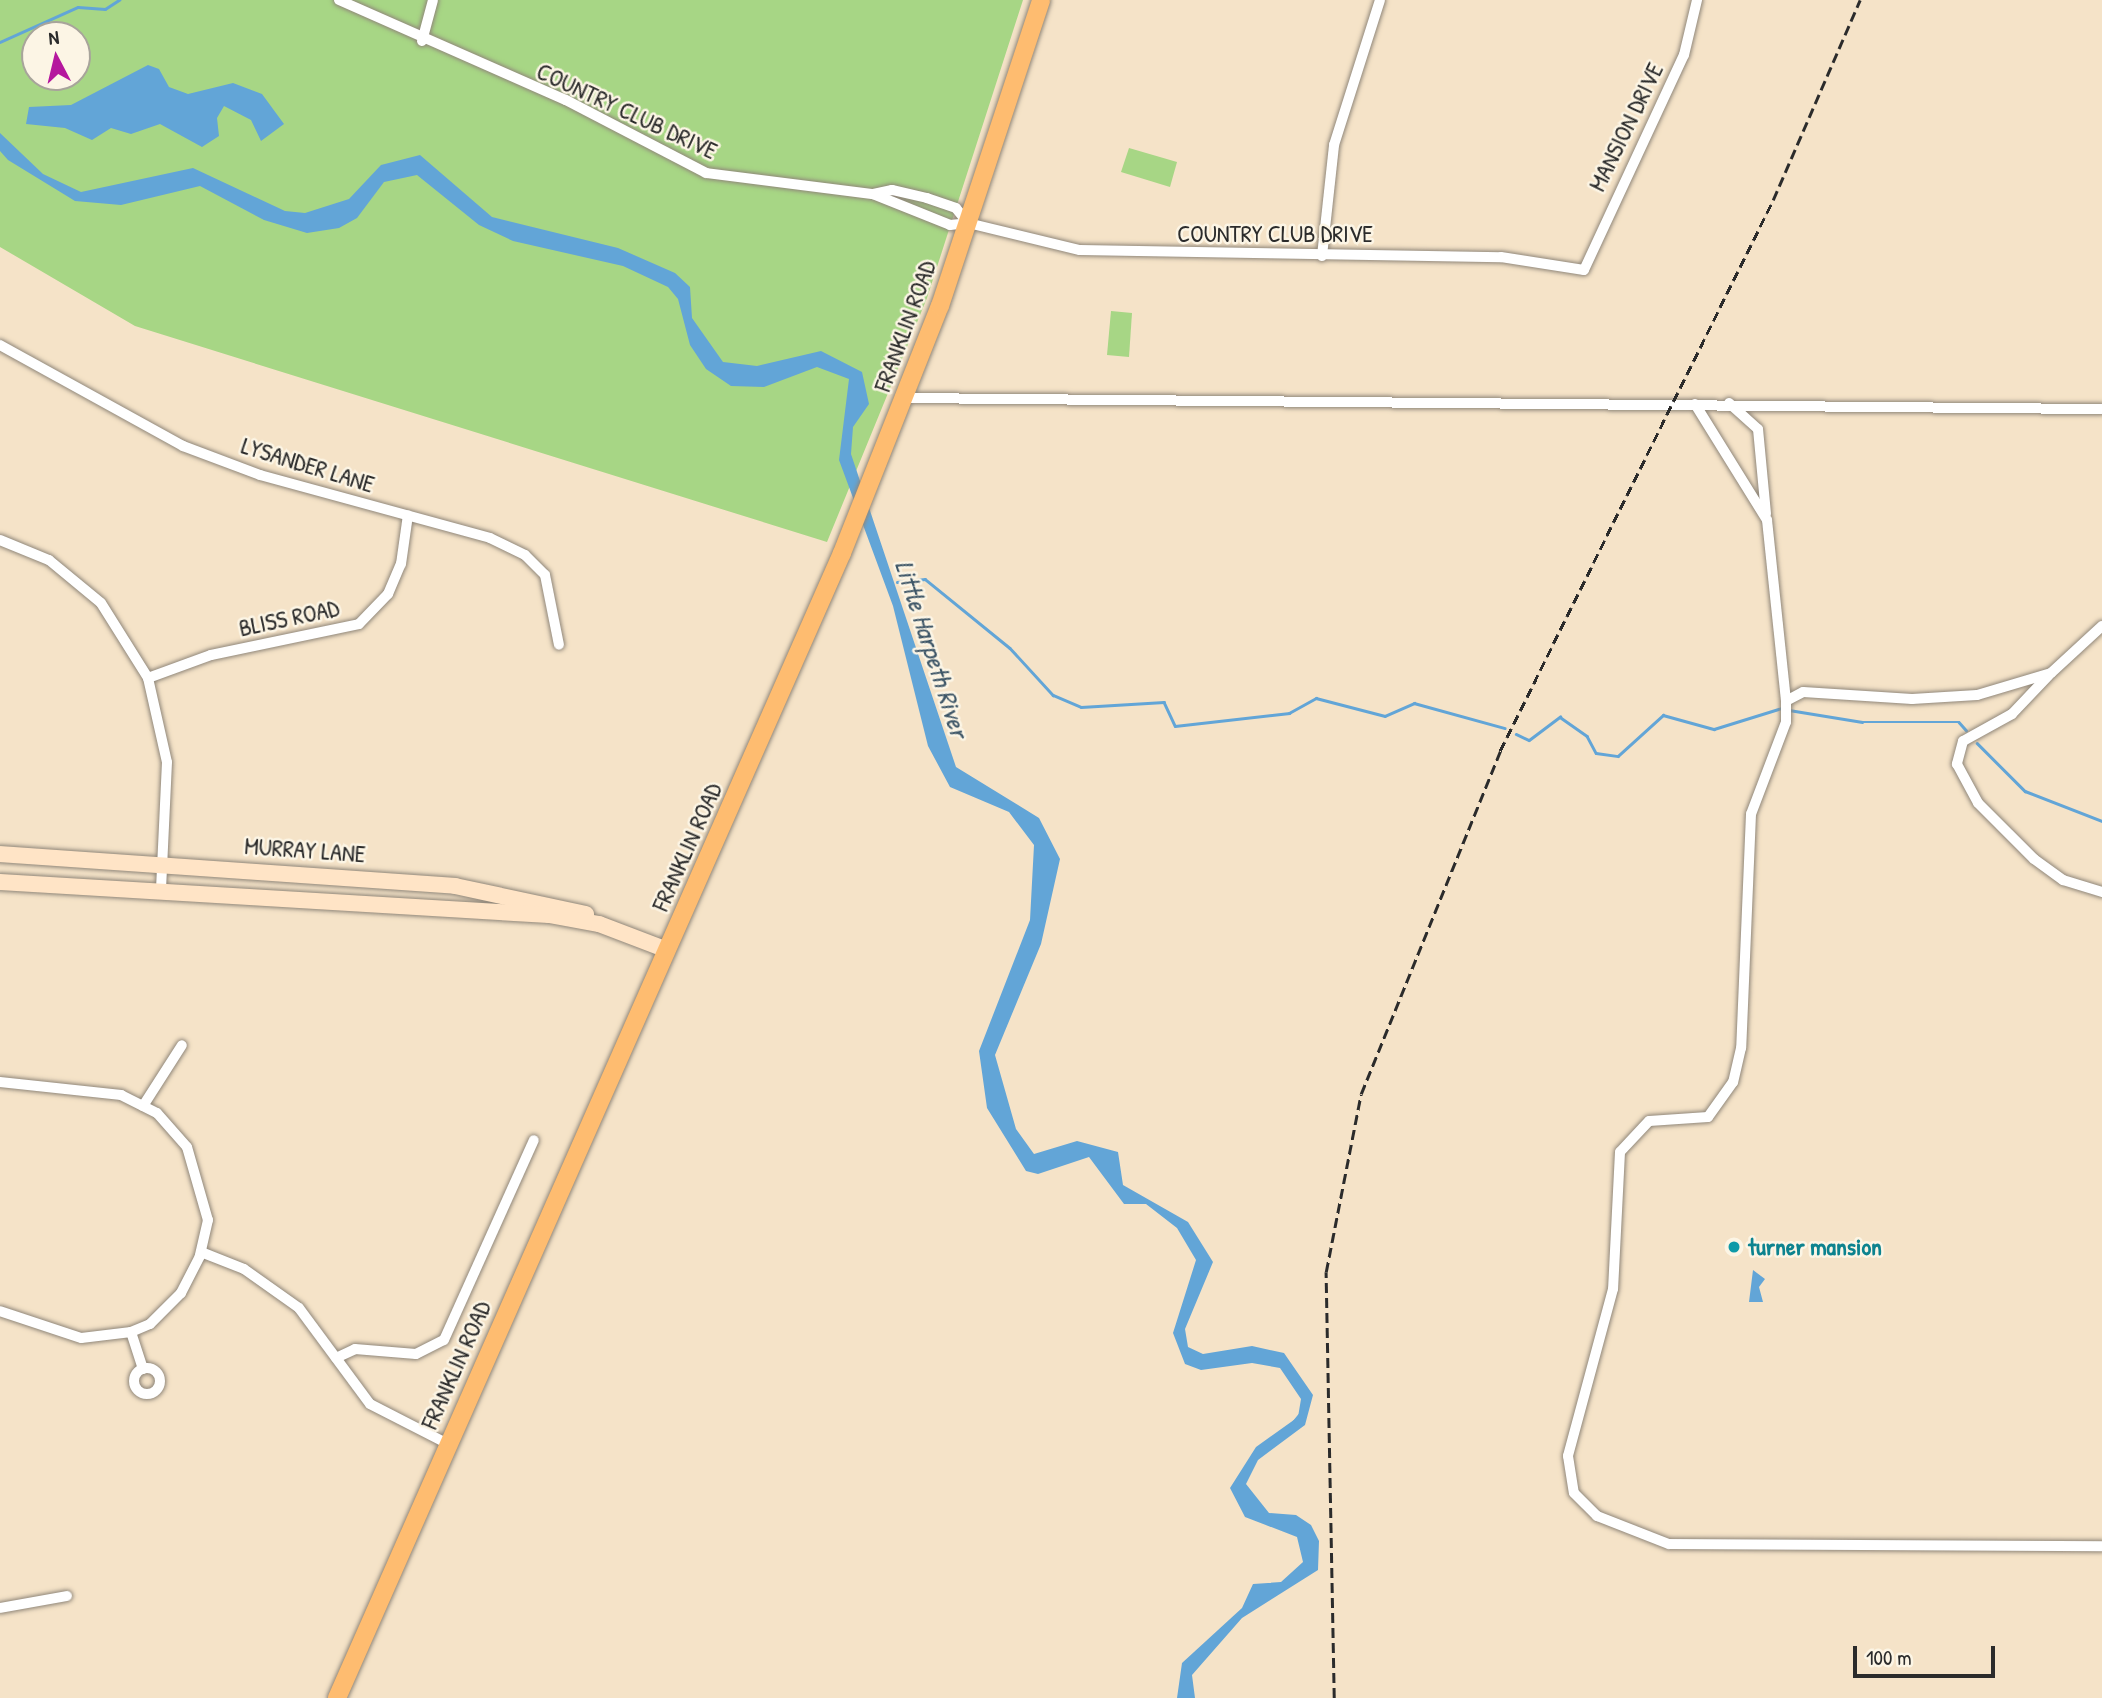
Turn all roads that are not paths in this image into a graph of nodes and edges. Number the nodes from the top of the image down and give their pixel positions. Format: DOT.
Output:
graph roads {
  1 [pos="339,0"];
  2 [pos="433,0"];
  3 [pos="1041,0"];
  4 [pos="1380,0"];
  5 [pos="1697,0"];
  6 [pos="422,41"];
  7 [pos="873,194"];
  8 [pos="968,223"];
  9 [pos="1322,257"];
  10 [pos="1584,270"];
  11 [pos="0,345"];
  12 [pos="905,398"];
  13 [pos="1730,403"];
  14 [pos="1695,404"];
  15 [pos="2102,410"];
  16 [pos="408,515"];
  17 [pos="1767,520"];
  18 [pos="0,540"];
  19 [pos="2102,626"];
  20 [pos="559,645"];
  21 [pos="2051,673"];
  22 [pos="148,678"];
  23 [pos="1786,701"];
  24 [pos="0,854"];
  25 [pos="158,863"];
  26 [pos="0,882"];
  27 [pos="162,891"];
  28 [pos="2102,892"];
  29 [pos="599,924"];
  30 [pos="667,950"];
  31 [pos="182,1045"];
  32 [pos="0,1082"];
  33 [pos="143,1106"];
  34 [pos="534,1140"];
  35 [pos="201,1252"];
  36 [pos="0,1311"];
  37 [pos="131,1332"];
  38 [pos="336,1358"];
  39 [pos="143,1369"];
  40 [pos="448,1444"];
  41 [pos="2102,1546"];
  42 [pos="67,1596"];
  43 [pos="0,1608"];
  44 [pos="337,1698"];
  1 -- 6 [label="street, COUNTRY CLUB DRIVE"];
  2 -- 6 [label="street"];
  3 -- 8 [label="main road, FRANKLIN ROAD"];
  4 -- 9 [label="street"];
  5 -- 10 [label="street, MANSION DRIVE"];
  6 -- 7 [label="street, COUNTRY CLUB DRIVE"];
  7 -- 8 [label="street, COUNTRY CLUB DRIVE"];
  7 -- 8 [label="street, COUNTRY CLUB DRIVE"];
  8 -- 9 [label="street, COUNTRY CLUB DRIVE"];
  8 -- 12 [label="main road, FRANKLIN ROAD"];
  9 -- 10 [label="street, COUNTRY CLUB DRIVE"];
  11 -- 16 [label="street, LYSANDER LANE"];
  12 -- 14 [label="street"];
  12 -- 30 [label="main road, FRANKLIN ROAD"];
  13 -- 14 [label="street"];
  13 -- 15 [label="street"];
  13 -- 17 [label="street"];
  14 -- 17 [label="street"];
  16 -- 20 [label="street, LYSANDER LANE"];
  16 -- 22 [label="street, BLISS ROAD"];
  17 -- 23 [label="street"];
  18 -- 22 [label="street"];
  19 -- 21 [label="street"];
  21 -- 23 [label="street"];
  21 -- 28 [label="street"];
  22 -- 25 [label="street"];
  23 -- 41 [label="street"];
  24 -- 25 [label="main road, MURRAY LANE"];
  25 -- 27 [label="street"];
  25 -- 29 [label="main road, MURRAY LANE"];
  26 -- 27 [label="main road, MURRAY LANE"];
  27 -- 29 [label="main road, MURRAY LANE"];
  29 -- 30 [label="main road, MURRAY LANE"];
  30 -- 40 [label="main road, FRANKLIN ROAD"];
  31 -- 33 [label="street"];
  32 -- 33 [label="street"];
  33 -- 35 [label="street"];
  34 -- 38 [label="street"];
  35 -- 37 [label="street"];
  35 -- 38 [label="street"];
  36 -- 37 [label="street"];
  37 -- 39 [label="street"];
  38 -- 40 [label="street"];
  40 -- 44 [label="main road, FRANKLIN ROAD"];
  42 -- 43 [label="street"];
}
